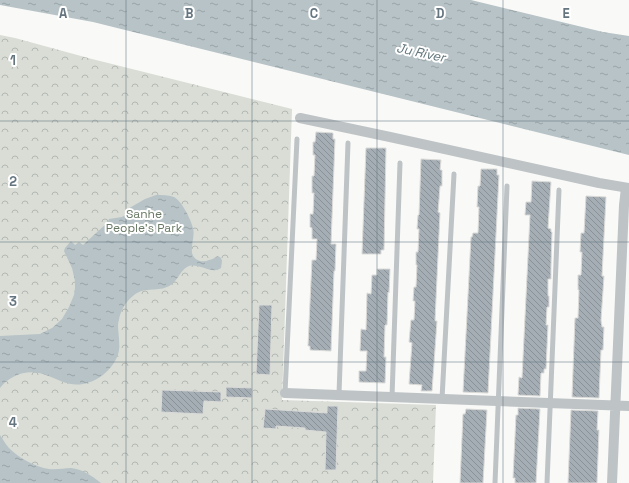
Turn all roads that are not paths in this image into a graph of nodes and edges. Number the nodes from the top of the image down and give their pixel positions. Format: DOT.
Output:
graph roads {
  1 [pos="300,118"];
  2 [pos="297,139"];
  3 [pos="348,143"];
  4 [pos="400,163"];
  5 [pos="454,174"];
  6 [pos="508,186"];
  7 [pos="628,188"];
  8 [pos="559,190"];
  9 [pos="285,392"];
  10 [pos="338,394"];
  11 [pos="392,397"];
  12 [pos="442,398"];
  13 [pos="498,401"];
  14 [pos="550,403"];
  15 [pos="615,405"];
  16 [pos="629,406"];
  17 [pos="495,483"];
  18 [pos="547,483"];
  19 [pos="612,483"];
  1 -- 7 [label="street"];
  2 -- 9 [label="lane"];
  3 -- 10 [label="lane"];
  4 -- 11 [label="lane"];
  5 -- 12 [label="lane"];
  6 -- 13 [label="lane"];
  7 -- 15 [label="street"];
  8 -- 14 [label="lane"];
  9 -- 10 [label="street"];
  10 -- 11 [label="street"];
  11 -- 12 [label="street"];
  12 -- 13 [label="street"];
  13 -- 14 [label="street"];
  13 -- 17 [label="lane"];
  14 -- 15 [label="street"];
  14 -- 18 [label="lane"];
  15 -- 16 [label="street"];
  15 -- 19 [label="street"];
}
